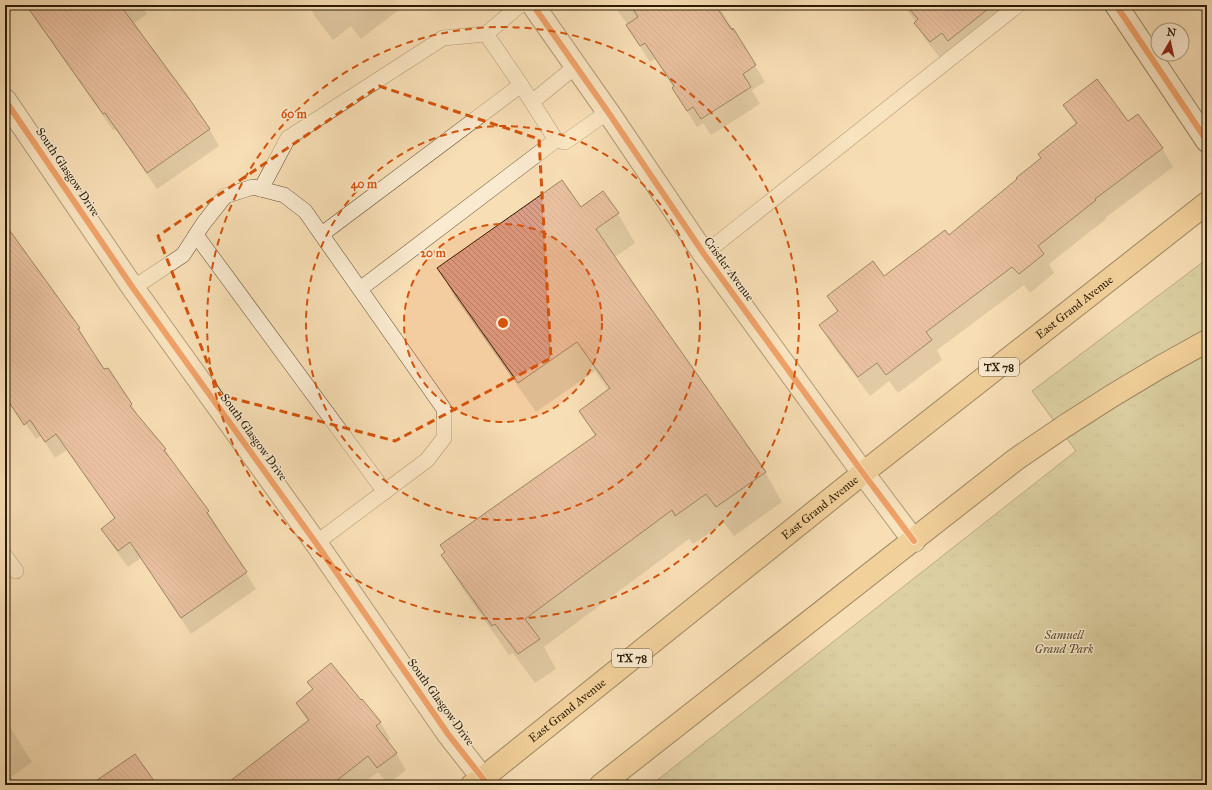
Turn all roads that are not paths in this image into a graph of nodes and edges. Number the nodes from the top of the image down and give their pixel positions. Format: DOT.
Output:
graph roads {
  1 [pos="520,5"];
  2 [pos="533,5"];
  3 [pos="1018,5"];
  4 [pos="1116,5"];
  5 [pos="486,34"];
  6 [pos="576,66"];
  7 [pos="521,86"];
  8 [pos="5,100"];
  9 [pos="532,102"];
  10 [pos="608,112"];
  11 [pos="556,140"];
  12 [pos="1207,141"];
  13 [pos="261,189"];
  14 [pos="1207,203"];
  15 [pos="322,234"];
  16 [pos="196,235"];
  17 [pos="704,254"];
  18 [pos="133,288"];
  19 [pos="360,289"];
  20 [pos="1207,341"];
  21 [pos="862,473"];
  22 [pos="385,492"];
  23 [pos="914,540"];
  24 [pos="316,543"];
  25 [pos="5,556"];
  26 [pos="16,571"];
  27 [pos="481,783"];
  28 [pos="602,785"];
  1 -- 5 [label="lane"];
  2 -- 6 [label="street, Cristler Avenue"];
  3 -- 17 [label="lane"];
  4 -- 12 [label="street"];
  5 -- 7 [label="lane"];
  5 -- 13 [label="lane"];
  6 -- 9 [label="lane"];
  6 -- 10 [label="street, Cristler Avenue"];
  7 -- 9 [label="lane"];
  7 -- 15 [label="lane"];
  8 -- 18 [label="street, South Glasgow Drive"];
  9 -- 11 [label="lane"];
  10 -- 11 [label="lane"];
  10 -- 17 [label="street, Cristler Avenue"];
  11 -- 19 [label="lane"];
  13 -- 15 [label="lane"];
  13 -- 16 [label="lane"];
  14 -- 21 [label="main road, East Grand Avenue / TX 78"];
  15 -- 19 [label="lane"];
  16 -- 18 [label="lane"];
  16 -- 22 [label="lane"];
  17 -- 21 [label="street, Cristler Avenue"];
  18 -- 24 [label="street, South Glasgow Drive"];
  19 -- 22 [label="lane"];
  20 -- 23 [label="main road"];
  21 -- 23 [label="street, Cristler Avenue"];
  21 -- 27 [label="main road, East Grand Avenue / TX 78"];
  22 -- 24 [label="lane"];
  23 -- 28 [label="main road"];
  24 -- 27 [label="street, South Glasgow Drive"];
  25 -- 26 [label="lane"];
}
